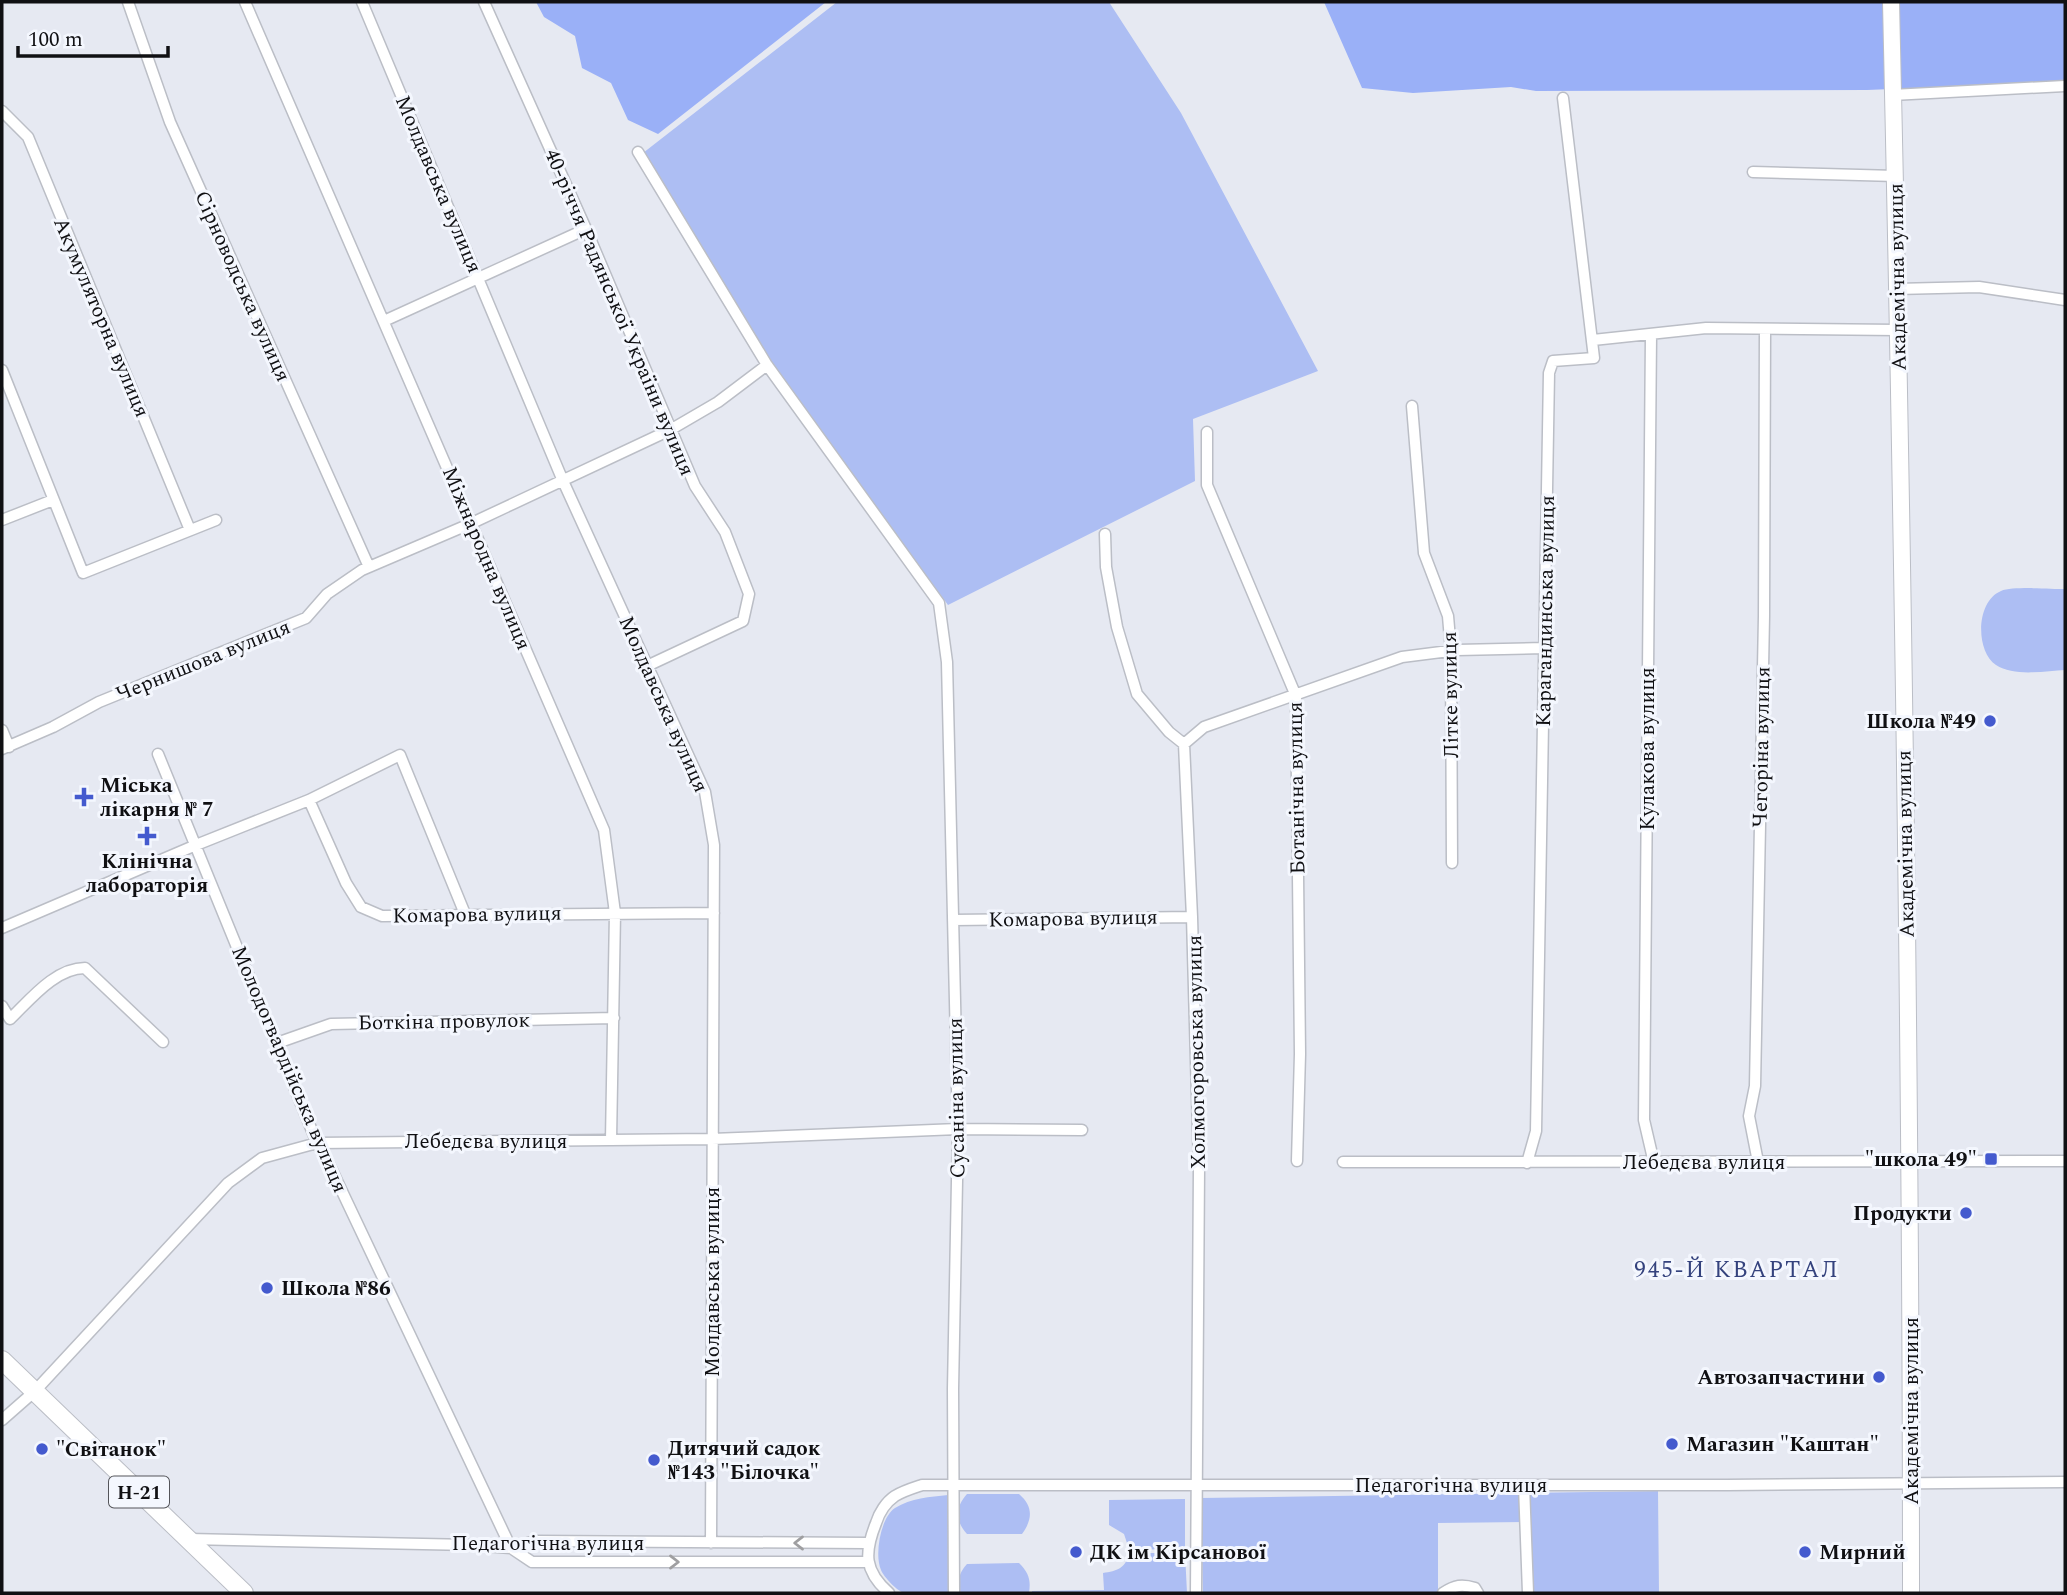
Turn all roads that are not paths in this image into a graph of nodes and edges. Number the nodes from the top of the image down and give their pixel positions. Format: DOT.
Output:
graph roads {
  1 [pos="128,2"];
  2 [pos="245,2"];
  3 [pos="362,2"];
  4 [pos="484,2"];
  5 [pos="1891,2"];
  6 [pos="2065,86"];
  7 [pos="1892,94"];
  8 [pos="1563,98"];
  9 [pos="2,111"];
  10 [pos="638,152"];
  11 [pos="1753,172"];
  12 [pos="1896,176"];
  13 [pos="586,229"];
  14 [pos="479,278"];
  15 [pos="1896,289"];
  16 [pos="2065,300"];
  17 [pos="384,321"];
  18 [pos="1765,330"];
  19 [pos="1898,330"];
  20 [pos="1651,335"];
  21 [pos="1593,340"];
  22 [pos="767,365"];
  23 [pos="2,370"];
  24 [pos="1412,407"];
  25 [pos="670,430"];
  26 [pos="1207,432"];
  27 [pos="563,481"];
  28 [pos="54,500"];
  29 [pos="2,520"];
  30 [pos="216,520"];
  31 [pos="472,523"];
  32 [pos="190,530"];
  33 [pos="1105,534"];
  34 [pos="369,567"];
  35 [pos="1544,648"];
  36 [pos="1451,651"];
  37 [pos="647,666"];
  38 [pos="1296,696"];
  39 [pos="2,730"];
  40 [pos="1184,744"];
  41 [pos="5,748"];
  42 [pos="158,754"];
  43 [pos="309,800"];
  44 [pos="196,845"];
  45 [pos="1452,863"];
  46 [pos="615,913"];
  47 [pos="714,913"];
  48 [pos="465,914"];
  49 [pos="1192,917"];
  50 [pos="953,920"];
  51 [pos="2,928"];
  52 [pos="2,1006"];
  53 [pos="614,1018"];
  54 [pos="163,1042"];
  55 [pos="277,1043"];
  56 [pos="958,1129"];
  57 [pos="1082,1130"];
  58 [pos="712,1139"];
  59 [pos="611,1140"];
  60 [pos="317,1143"];
  61 [pos="1297,1161"];
  62 [pos="2065,1161"];
  63 [pos="1343,1162"];
  64 [pos="1758,1162"];
  65 [pos="1910,1162"];
  66 [pos="1527,1163"];
  67 [pos="1654,1163"];
  68 [pos="2,1360"];
  69 [pos="35,1391"];
  70 [pos="2,1420"];
  71 [pos="2065,1482"];
  72 [pos="1911,1483"];
  73 [pos="1524,1485"];
  74 [pos="954,1486"];
  75 [pos="1195,1486"];
  76 [pos="187,1539"];
  77 [pos="711,1543"];
  78 [pos="867,1543"];
  79 [pos="511,1548"];
  80 [pos="868,1562"];
  81 [pos="244,1593"];
  82 [pos="889,1593"];
  83 [pos="954,1593"];
  84 [pos="1196,1593"];
  85 [pos="1443,1593"];
  86 [pos="1479,1593"];
  87 [pos="1528,1593"];
  88 [pos="1911,1593"];
  1 -- 34 [label="street, Сірноводська вулиця"];
  2 -- 17 [label="street, Міжнародна вулиця"];
  3 -- 14 [label="street, Молдавська вулиця"];
  4 -- 13 [label="street, 40-річчя Радянської України вулиця"];
  5 -- 7 [label="main road, Академічна вулиця"];
  6 -- 7 [label="street"];
  7 -- 12 [label="main road, Академічна вулиця"];
  8 -- 21 [label="street"];
  9 -- 32 [label="street, Акумуляторна вулиця"];
  10 -- 22 [label="street"];
  11 -- 12 [label="street"];
  12 -- 15 [label="main road, Академічна вулиця"];
  13 -- 14 [label="street"];
  13 -- 25 [label="street, 40-річчя Радянської України вулиця"];
  14 -- 17 [label="street"];
  14 -- 27 [label="street, Молдавська вулиця"];
  15 -- 16 [label="street"];
  15 -- 19 [label="main road, Академічна вулиця"];
  17 -- 31 [label="street, Міжнародна вулиця"];
  18 -- 19 [label="street"];
  18 -- 20 [label="street"];
  18 -- 64 [label="street, Чегоріна вулиця"];
  19 -- 65 [label="main road, Академічна вулиця"];
  20 -- 21 [label="street"];
  20 -- 67 [label="street, Кулакова вулиця"];
  21 -- 35 [label="street, Карагандинська вулиця"];
  22 -- 25 [label="street, Чернишова вулиця"];
  22 -- 50 [label="street, Сусаніна вулиця"];
  23 -- 28 [label="street"];
  24 -- 36 [label="street, Літке вулиця"];
  25 -- 27 [label="street, Чернишова вулиця"];
  25 -- 37 [label="street, 40-річчя Радянської України вулиця"];
  26 -- 38 [label="street, Ботанічна вулиця"];
  27 -- 31 [label="street, Чернишова вулиця"];
  27 -- 37 [label="street, Молдавська вулиця"];
  28 -- 29 [label="street"];
  28 -- 32 [label="street"];
  30 -- 32 [label="street"];
  31 -- 34 [label="street, Чернишова вулиця"];
  31 -- 46 [label="street, Міжнародна вулиця"];
  33 -- 40 [label="street"];
  34 -- 41 [label="street, Чернишова вулиця"];
  35 -- 36 [label="street"];
  35 -- 66 [label="street, Карагандинська вулиця"];
  36 -- 38 [label="street"];
  36 -- 45 [label="street, Літке вулиця"];
  37 -- 47 [label="street, Молдавська вулиця"];
  38 -- 40 [label="street"];
  38 -- 61 [label="street, Ботанічна вулиця"];
  39 -- 41 [label="street"];
  40 -- 49 [label="street, Холмогоровська вулиця"];
  42 -- 44 [label="street, Молодогвардійська вулиця"];
  43 -- 44 [label="street"];
  43 -- 48 [label="street, Комарова вулиця"];
  43 -- 48 [label="street"];
  44 -- 51 [label="street"];
  44 -- 55 [label="street, Молодогвардійська вулиця"];
  46 -- 47 [label="street, Комарова вулиця"];
  46 -- 48 [label="street, Комарова вулиця"];
  46 -- 53 [label="street, Міжнародна вулиця"];
  47 -- 58 [label="street, Молдавська вулиця"];
  49 -- 50 [label="street, Комарова вулиця"];
  49 -- 75 [label="street, Холмогоровська вулиця"];
  50 -- 56 [label="street, Сусаніна вулиця"];
  52 -- 54 [label="street"];
  53 -- 55 [label="street, Боткіна провулок"];
  53 -- 59 [label="street, Міжнародна вулиця"];
  55 -- 60 [label="street, Молодогвардійська вулиця"];
  56 -- 57 [label="street, Лебедєва вулиця"];
  56 -- 58 [label="street, Лебедєва вулиця"];
  56 -- 74 [label="street, Сусаніна вулиця"];
  58 -- 59 [label="street, Лебедєва вулиця"];
  58 -- 77 [label="street, Молдавська вулиця"];
  59 -- 60 [label="street, Лебедєва вулиця"];
  60 -- 69 [label="street, Лебедєва вулиця"];
  60 -- 79 [label="street, Молодогвардійська вулиця"];
  62 -- 65 [label="street, Лебедєва вулиця"];
  63 -- 66 [label="street, Лебедєва вулиця"];
  64 -- 65 [label="street, Лебедєва вулиця"];
  64 -- 67 [label="street, Лебедєва вулиця"];
  65 -- 72 [label="main road, Академічна вулиця"];
  66 -- 67 [label="street, Лебедєва вулиця"];
  68 -- 69 [label="main road, Н-21"];
  69 -- 70 [label="street, Лебедєва вулиця"];
  69 -- 76 [label="main road, Н-21"];
  71 -- 72 [label="street, Педагогічна вулиця"];
  72 -- 73 [label="street, Педагогічна вулиця"];
  72 -- 88 [label="main road, Академічна вулиця"];
  73 -- 75 [label="street, Педагогічна вулиця"];
  73 -- 87 [label="street"];
  74 -- 75 [label="street, Педагогічна вулиця"];
  74 -- 78 [label="street, Педагогічна вулиця"];
  74 -- 83 [label="street, Сусаніна вулиця"];
  75 -- 84 [label="street, Холмогоровська вулиця"];
  76 -- 79 [label="street, Педагогічна вулиця"];
  76 -- 81 [label="main road, Н-21"];
  78 -- 77 [label="street, Педагогічна вулиця, one-way"];
  77 -- 79 [label="street, Педагогічна вулиця"];
  78 -- 80 [label="street, Педагогічна вулиця"];
  79 -- 80 [label="street, Педагогічна вулиця, one-way"];
  80 -- 82 [label="street, Педагогічна вулиця"];
  85 -- 86 [label="street"];
}
